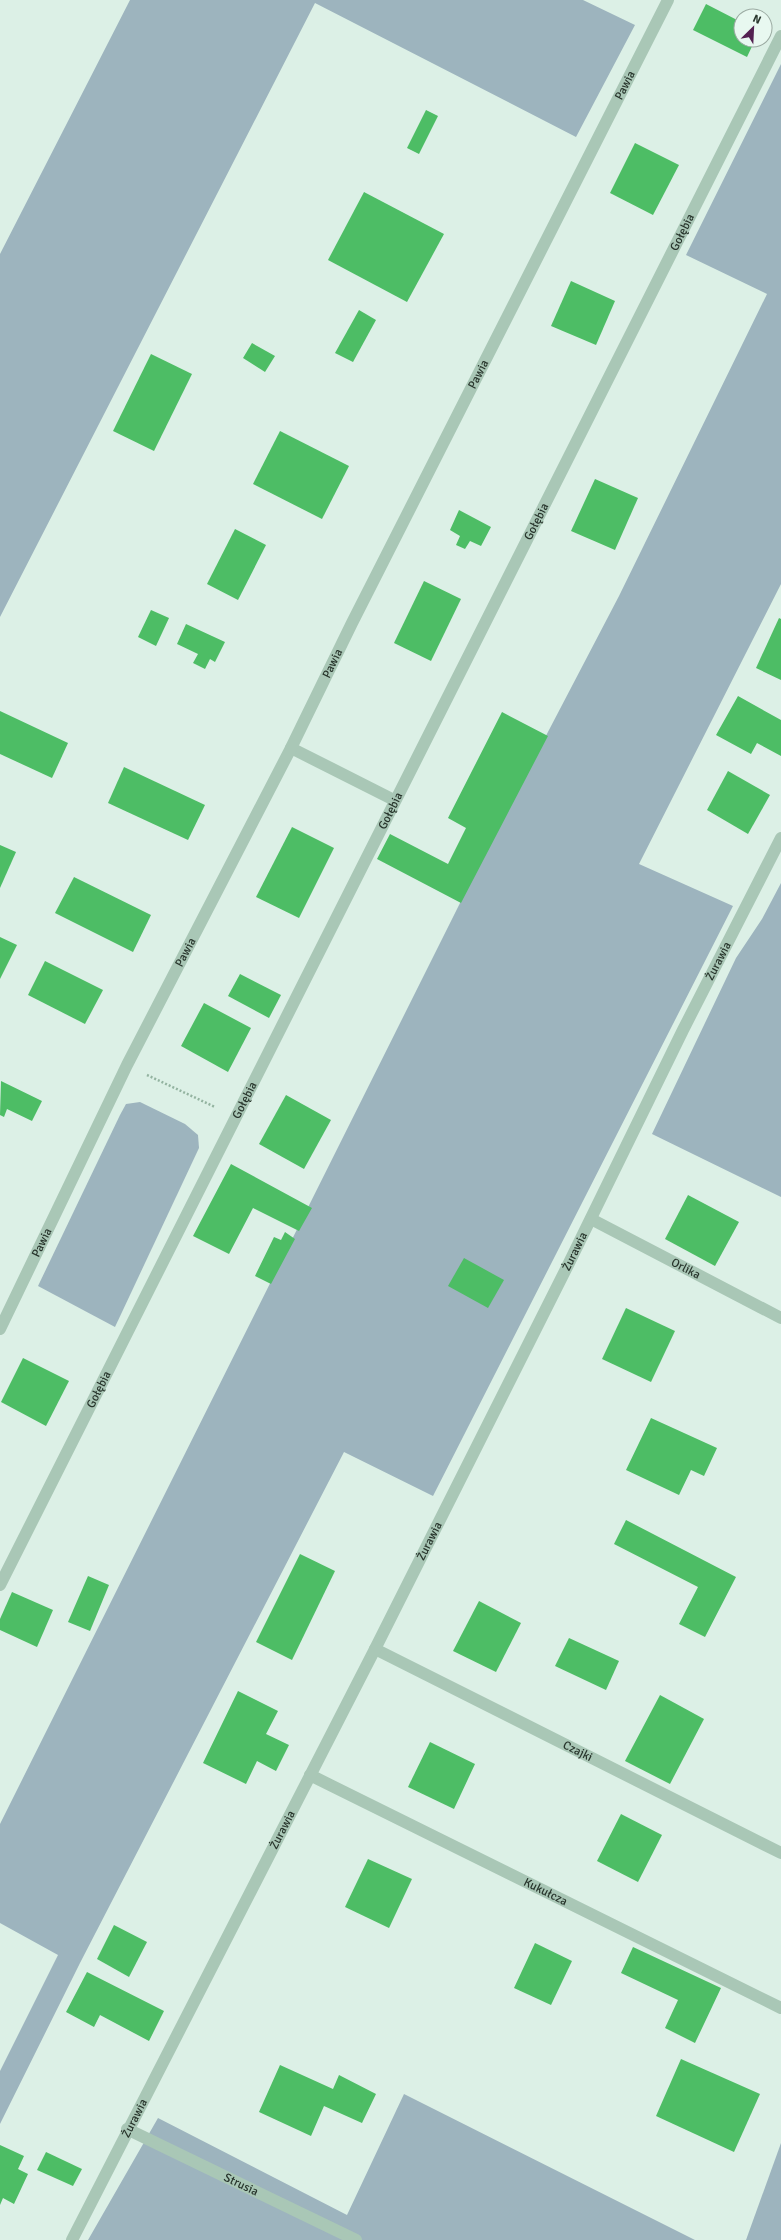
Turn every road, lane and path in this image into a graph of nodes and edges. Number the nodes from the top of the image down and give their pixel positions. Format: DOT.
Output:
graph roads {
  1 [pos="668,0"];
  2 [pos="781,36"];
  3 [pos="291,748"];
  4 [pos="394,800"];
  5 [pos="781,838"];
  6 [pos="127,1065"];
  7 [pos="235,1117"];
  8 [pos="591,1219"];
  9 [pos="781,1318"];
  10 [pos="0,1329"];
  11 [pos="0,1585"];
  12 [pos="375,1649"];
  13 [pos="310,1775"];
  14 [pos="781,1853"];
  15 [pos="781,2008"];
  16 [pos="127,2129"];
  17 [pos="72,2240"];
  18 [pos="356,2240"];
  1 -- 3 [label="street, Pawia"];
  2 -- 4 [label="street, Gołębia"];
  3 -- 4 [label="street"];
  3 -- 6 [label="street, Pawia"];
  4 -- 7 [label="street, Gołębia"];
  5 -- 8 [label="street, Żurawia"];
  6 -- 7 [label="path"];
  6 -- 10 [label="street, Pawia"];
  7 -- 11 [label="street, Gołębia"];
  8 -- 9 [label="street, Orlika"];
  8 -- 12 [label="street, Żurawia"];
  12 -- 13 [label="street, Żurawia"];
  12 -- 14 [label="street, Czajki"];
  13 -- 15 [label="street, Kukułcza"];
  13 -- 16 [label="street, Żurawia"];
  16 -- 17 [label="street, Żurawia"];
  16 -- 18 [label="street, Strusia"];
}
